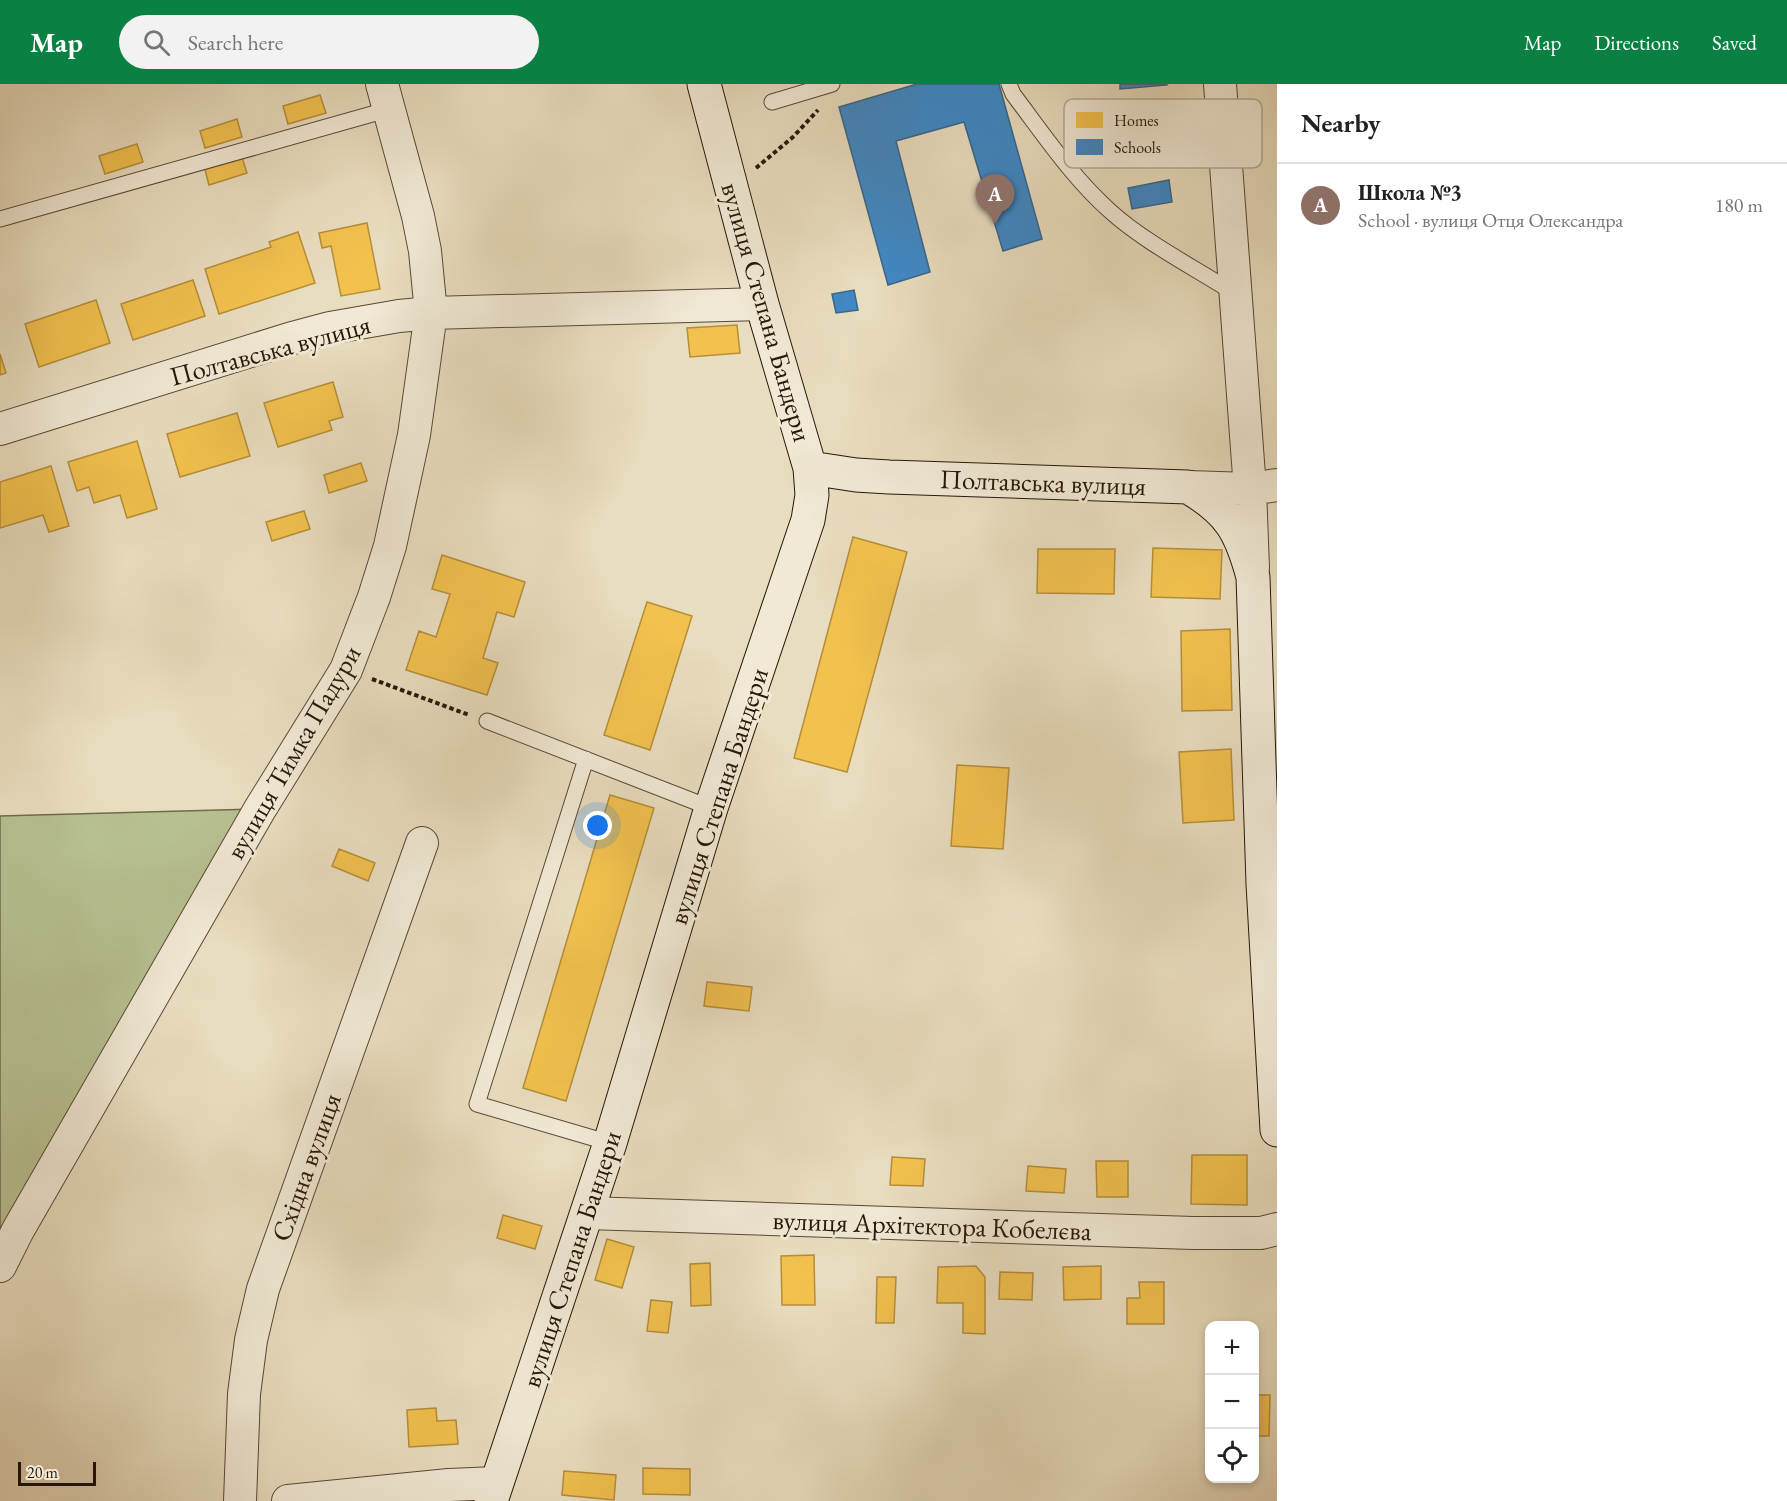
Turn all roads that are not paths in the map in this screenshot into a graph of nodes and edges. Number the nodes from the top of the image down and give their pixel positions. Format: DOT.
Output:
graph roads {
  1 [pos="704,84"];
  2 [pos="831,84"];
  3 [pos="1009,84"];
  4 [pos="1220,84"];
  5 [pos="386,97"];
  6 [pos="1221,99"];
  7 [pos="772,102"];
  8 [pos="1064,163"];
  9 [pos="1068,168"];
  10 [pos="1226,168"];
  11 [pos="0,219"];
  12 [pos="1234,293"];
  13 [pos="762,304"];
  14 [pos="431,314"];
  15 [pos="0,429"];
  16 [pos="810,468"];
  17 [pos="1188,487"];
  18 [pos="1264,487"];
  19 [pos="1253,578"];
  20 [pos="487,721"];
  21 [pos="586,759"];
  22 [pos="711,808"];
  23 [pos="422,843"];
  24 [pos="1277,1130"];
  25 [pos="610,1143"];
  26 [pos="587,1213"];
  27 [pos="1277,1229"];
  28 [pos="0,1266"];
  29 [pos="494,1492"];
  30 [pos="240,1501"];
  31 [pos="288,1501"];
  1 -- 13 [label="street, вулиця Степана Бандери"];
  2 -- 7 [label="lane"];
  3 -- 8 [label="lane"];
  4 -- 6 [label="street"];
  5 -- 11 [label="lane"];
  5 -- 14 [label="street, вулиця Тимка Падури"];
  9 -- 12 [label="lane"];
  10 -- 12 [label="street"];
  12 -- 18 [label="street"];
  13 -- 14 [label="street, Полтавська вулиця"];
  13 -- 16 [label="street, вулиця Степана Бандери"];
  14 -- 15 [label="street, Полтавська вулиця"];
  14 -- 28 [label="street, вулиця Тимка Падури"];
  16 -- 17 [label="street, Полтавська вулиця"];
  16 -- 22 [label="street, вулиця Степана Бандери"];
  17 -- 18 [label="street, Полтавська вулиця"];
  17 -- 19 [label="street"];
  18 -- 19 [label="street"];
  19 -- 24 [label="street"];
  20 -- 21 [label="lane"];
  21 -- 22 [label="lane"];
  21 -- 25 [label="lane"];
  22 -- 25 [label="street, вулиця Степана Бандери"];
  23 -- 30 [label="street, Східна вулиця"];
  25 -- 26 [label="street, вулиця Степана Бандери"];
  26 -- 27 [label="street, вулиця Архітектора Кобелєва"];
  26 -- 29 [label="street, вулиця Степана Бандери"];
  29 -- 31 [label="street"];
}
